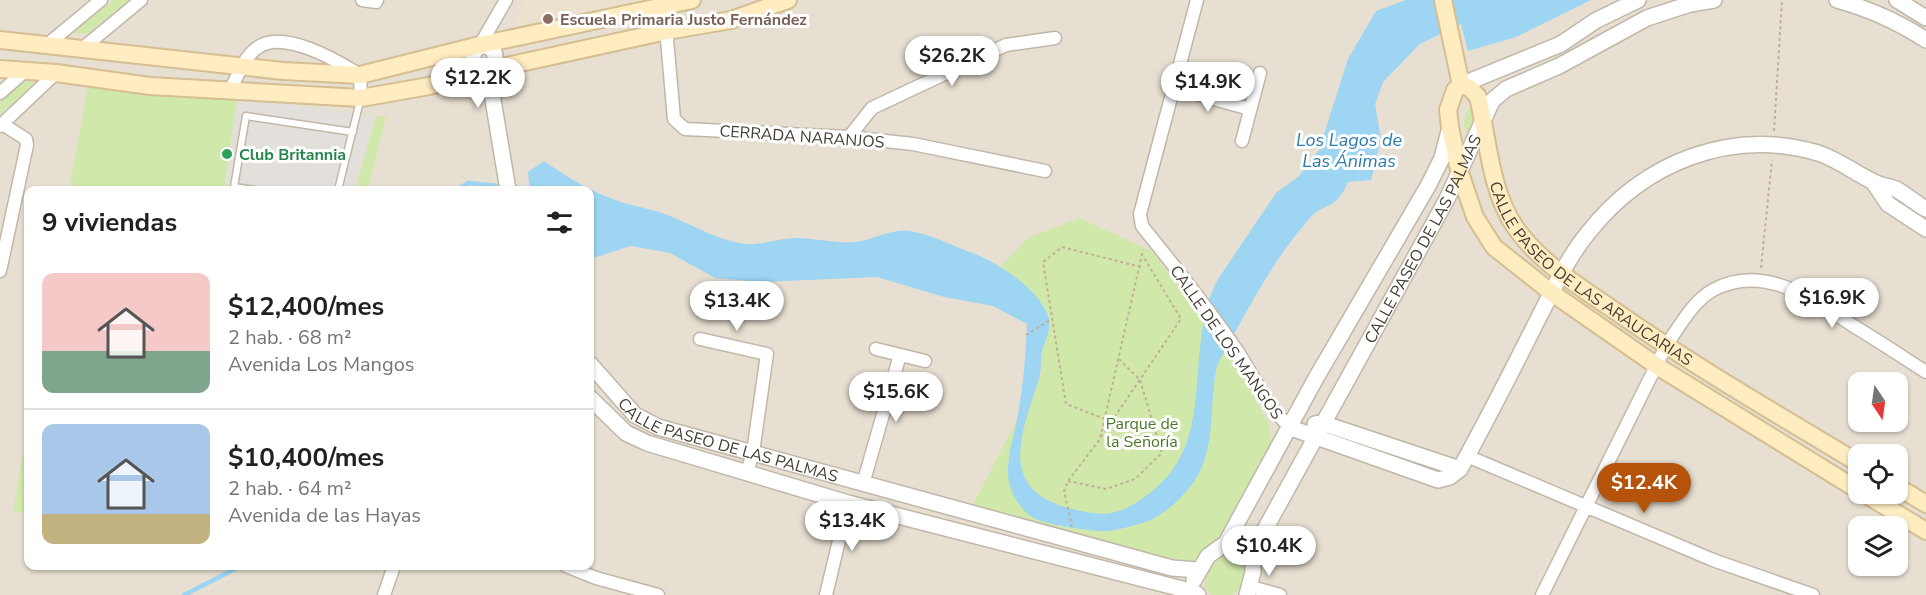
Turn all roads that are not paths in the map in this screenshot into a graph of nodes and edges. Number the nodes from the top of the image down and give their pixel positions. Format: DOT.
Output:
graph roads {
  1 [pos="101,0"];
  2 [pos="141,0"];
  3 [pos="362,0"];
  4 [pos="377,0"];
  5 [pos="506,0"];
  6 [pos="692,0"];
  7 [pos="788,0"];
  8 [pos="1197,0"];
  9 [pos="1443,0"];
  10 [pos="1638,0"];
  11 [pos="1714,0"];
  12 [pos="1837,0"];
  13 [pos="1897,0"];
  14 [pos="666,3"];
  15 [pos="1926,18"];
  16 [pos="667,31"];
  17 [pos="1055,38"];
  18 [pos="0,40"];
  19 [pos="1926,40"];
  20 [pos="48,44"];
  21 [pos="480,45"];
  22 [pos="83,48"];
  23 [pos="242,67"];
  24 [pos="0,69"];
  25 [pos="488,70"];
  26 [pos="25,71"];
  27 [pos="56,73"];
  28 [pos="1260,73"];
  29 [pos="360,75"];
  30 [pos="1461,85"];
  31 [pos="1174,88"];
  32 [pos="230,91"];
  33 [pos="0,93"];
  34 [pos="361,98"];
  35 [pos="1250,110"];
  36 [pos="1484,122"];
  37 [pos="1,125"];
  38 [pos="1450,127"];
  39 [pos="353,132"];
  40 [pos="849,137"];
  41 [pos="1242,141"];
  42 [pos="1459,170"];
  43 [pos="1046,171"];
  44 [pos="1874,183"];
  45 [pos="234,186"];
  46 [pos="339,186"];
  47 [pos="507,186"];
  48 [pos="1926,209"];
  49 [pos="1926,229"];
  50 [pos="2,250"];
  51 [pos="0,271"];
  52 [pos="1562,275"];
  53 [pos="1552,293"];
  54 [pos="700,339"];
  55 [pos="1666,346"];
  56 [pos="876,349"];
  57 [pos="900,355"];
  58 [pos="925,361"];
  59 [pos="1657,366"];
  60 [pos="594,369"];
  61 [pos="1926,372"];
  62 [pos="594,402"];
  63 [pos="1322,423"];
  64 [pos="1291,428"];
  65 [pos="1314,438"];
  66 [pos="753,452"];
  67 [pos="1848,457"];
  68 [pos="1464,462"];
  69 [pos="747,473"];
  70 [pos="863,484"];
  71 [pos="1848,484"];
  72 [pos="1908,493"];
  73 [pos="906,496"];
  74 [pos="848,503"];
  75 [pos="1881,504"];
  76 [pos="1926,504"];
  77 [pos="1587,507"];
  78 [pos="900,516"];
  79 [pos="1926,531"];
  80 [pos="393,570"];
  81 [pos="576,570"];
  82 [pos="1197,570"];
  83 [pos="1249,591"];
  84 [pos="1196,593"];
  85 [pos="384,595"];
  86 [pos="658,595"];
  87 [pos="826,595"];
  88 [pos="1280,595"];
  89 [pos="1542,595"];
  90 [pos="1813,595"];
  1 -- 20 [label="street"];
  2 -- 22 [label="street"];
  3 -- 4 [label="street"];
  5 -- 21 [label="street"];
  6 -- 14 [label="main road"];
  7 -- 16 [label="main road"];
  8 -- 31 [label="street"];
  9 -- 30 [label="main road"];
  10 -- 30 [label="street"];
  11 -- 36 [label="street, CALLE PASEO DE LAS PALMAS"];
  12 -- 19 [label="street"];
  13 -- 15 [label="street"];
  14 -- 16 [label="street, CERRADA NARANJOS"];
  14 -- 21 [label="main road"];
  16 -- 25 [label="main road"];
  16 -- 40 [label="street, CERRADA NARANJOS"];
  17 -- 40 [label="street"];
  18 -- 20 [label="main road"];
  20 -- 22 [label="main road"];
  21 -- 25 [label="street"];
  21 -- 29 [label="main road"];
  22 -- 23 [label="main road"];
  23 -- 29 [label="main road"];
  23 -- 29 [label="street"];
  23 -- 32 [label="street"];
  24 -- 26 [label="main road"];
  25 -- 34 [label="main road"];
  25 -- 47 [label="street"];
  26 -- 27 [label="main road"];
  26 -- 33 [label="street"];
  27 -- 32 [label="main road"];
  27 -- 37 [label="street"];
  28 -- 35 [label="street"];
  29 -- 34 [label="street"];
  30 -- 36 [label="main road, CALLE PASEO DE LAS ARAUCARIAS"];
  30 -- 38 [label="main road, CALLE PASEO DE LAS PALMAS"];
  31 -- 35 [label="street"];
  31 -- 64 [label="street, CALLE DE LOS MANGOS"];
  32 -- 34 [label="main road"];
  34 -- 39 [label="lane"];
  35 -- 41 [label="street"];
  36 -- 42 [label="street, CALLE PASEO DE LAS PALMAS"];
  36 -- 52 [label="main road, CALLE PASEO DE LAS ARAUCARIAS"];
  37 -- 50 [label="street"];
  38 -- 42 [label="main road, CALLE PASEO DE LAS ARAUCARIAS"];
  38 -- 64 [label="street, CALLE PASEO DE LAS PALMAS"];
  39 -- 45 [label="lane"];
  39 -- 46 [label="lane"];
  40 -- 43 [label="street, CERRADA NARANJOS"];
  42 -- 53 [label="main road, CALLE PASEO DE LAS ARAUCARIAS"];
  42 -- 63 [label="street, CALLE PASEO DE LAS PALMAS"];
  44 -- 48 [label="street"];
  44 -- 49 [label="street"];
  44 -- 52 [label="street"];
  50 -- 51 [label="street"];
  52 -- 53 [label="street"];
  52 -- 55 [label="main road, CALLE PASEO DE LAS ARAUCARIAS"];
  53 -- 59 [label="main road, CALLE PASEO DE LAS ARAUCARIAS"];
  53 -- 68 [label="street"];
  54 -- 66 [label="street"];
  55 -- 59 [label="street"];
  55 -- 61 [label="street"];
  55 -- 67 [label="main road, CALLE PASEO DE LAS ARAUCARIAS"];
  56 -- 57 [label="street"];
  57 -- 58 [label="street"];
  57 -- 70 [label="street"];
  59 -- 71 [label="main road, CALLE PASEO DE LAS ARAUCARIAS"];
  59 -- 77 [label="street"];
  60 -- 66 [label="street, CALLE PASEO DE LAS PALMAS"];
  62 -- 69 [label="street, CALLE PASEO DE LAS PALMAS"];
  63 -- 64 [label="street"];
  63 -- 65 [label="street, CALLE PASEO DE LAS PALMAS"];
  63 -- 68 [label="street"];
  64 -- 65 [label="street"];
  64 -- 82 [label="street, CALLE PASEO DE LAS PALMAS"];
  65 -- 68 [label="street"];
  65 -- 83 [label="street, CALLE PASEO DE LAS PALMAS"];
  66 -- 69 [label="street"];
  66 -- 70 [label="street, CALLE PASEO DE LAS PALMAS"];
  68 -- 77 [label="street"];
  69 -- 74 [label="street, CALLE PASEO DE LAS PALMAS"];
  70 -- 73 [label="street, CALLE PASEO DE LAS PALMAS"];
  72 -- 76 [label="main road"];
  73 -- 78 [label="street"];
  73 -- 82 [label="street, CALLE PASEO DE LAS PALMAS"];
  74 -- 78 [label="street, CALLE PASEO DE LAS PALMAS"];
  74 -- 87 [label="street"];
  75 -- 79 [label="main road"];
  77 -- 89 [label="street"];
  77 -- 90 [label="street"];
  78 -- 84 [label="street, CALLE PASEO DE LAS PALMAS"];
  80 -- 85 [label="street"];
  81 -- 86 [label="street"];
  82 -- 84 [label="street, CALLE PASEO DE LAS PALMAS"];
  83 -- 88 [label="street"];
}
